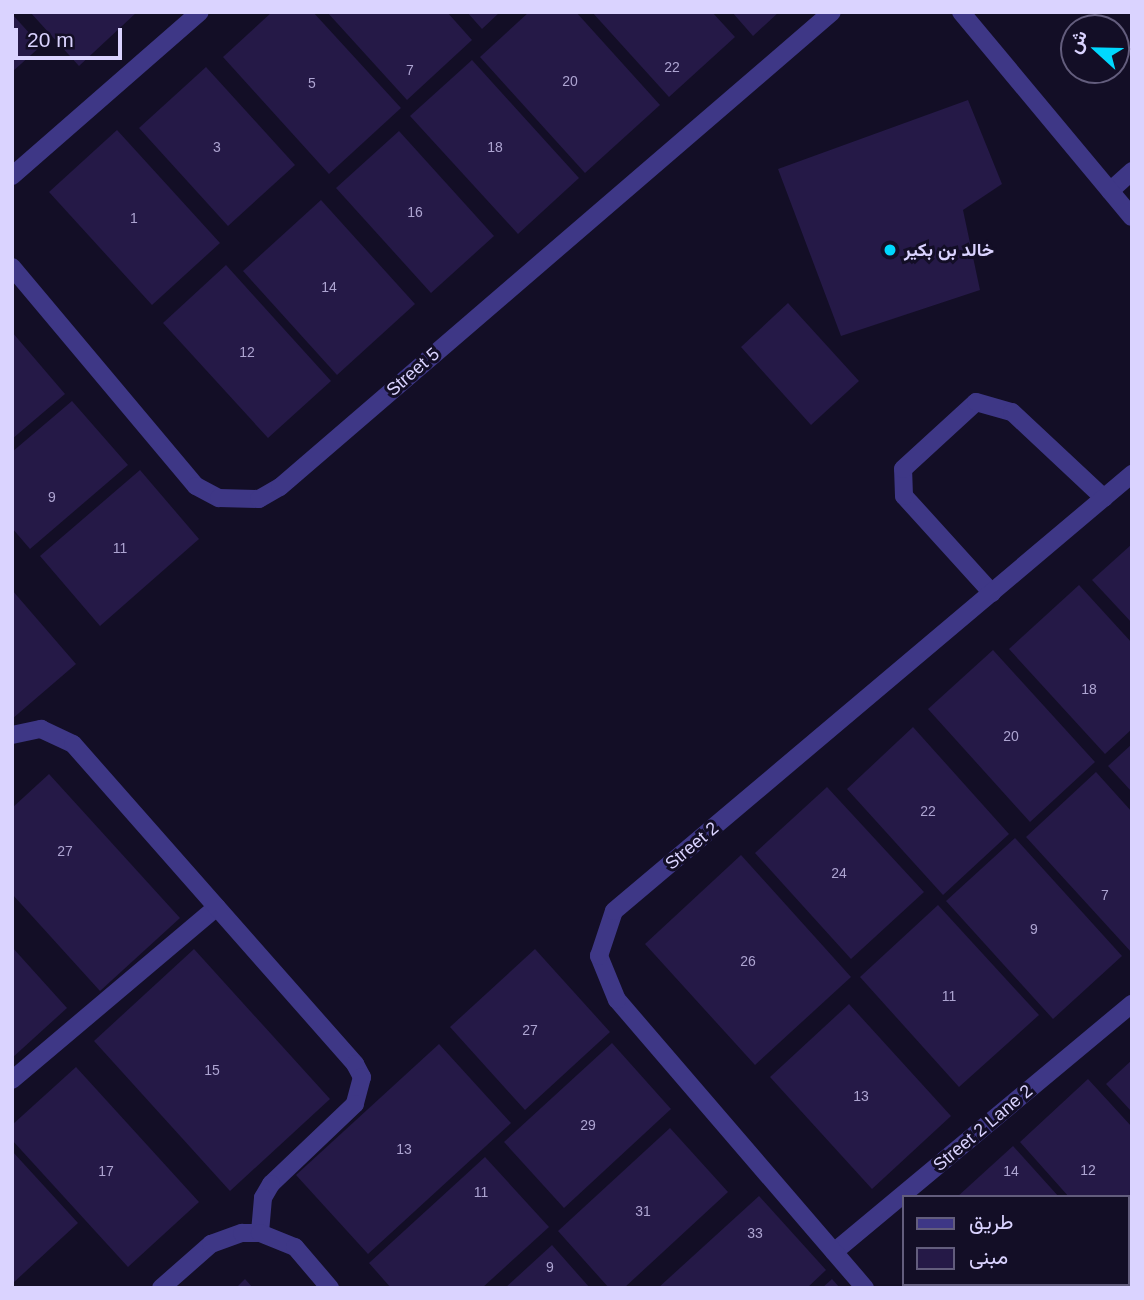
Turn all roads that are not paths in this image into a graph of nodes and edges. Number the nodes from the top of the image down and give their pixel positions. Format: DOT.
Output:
graph roads {
  1 [pos="200,12"];
  2 [pos="832,12"];
  3 [pos="961,12"];
  4 [pos="1132,171"];
  5 [pos="12,176"];
  6 [pos="1110,191"];
  7 [pos="1132,217"];
  8 [pos="12,267"];
  9 [pos="1132,474"];
  10 [pos="1104,498"];
  11 [pos="992,593"];
  12 [pos="12,735"];
  13 [pos="217,907"];
  14 [pos="1132,1004"];
  15 [pos="12,1080"];
  16 [pos="902,1195"];
  17 [pos="902,1195"];
  18 [pos="260,1233"];
  19 [pos="834,1252"];
  20 [pos="161,1288"];
  21 [pos="330,1288"];
  22 [pos="864,1288"];
  1 -- 5 [label="street"];
  2 -- 8 [label="street, Street 5"];
  3 -- 6 [label="street"];
  4 -- 6 [label="street"];
  6 -- 7 [label="street"];
  9 -- 10 [label="street, Street 2"];
  10 -- 11 [label="street, Street 2"];
  10 -- 11 [label="street"];
  11 -- 19 [label="street, Street 2"];
  12 -- 13 [label="street"];
  13 -- 15 [label="street"];
  13 -- 18 [label="street"];
  14 -- 17 [label="street, Street 2 Lane 2"];
  16 -- 19 [label="street, Street 2 Lane 2"];
  18 -- 20 [label="street"];
  18 -- 21 [label="street"];
  19 -- 22 [label="street, Street 2"];
}
